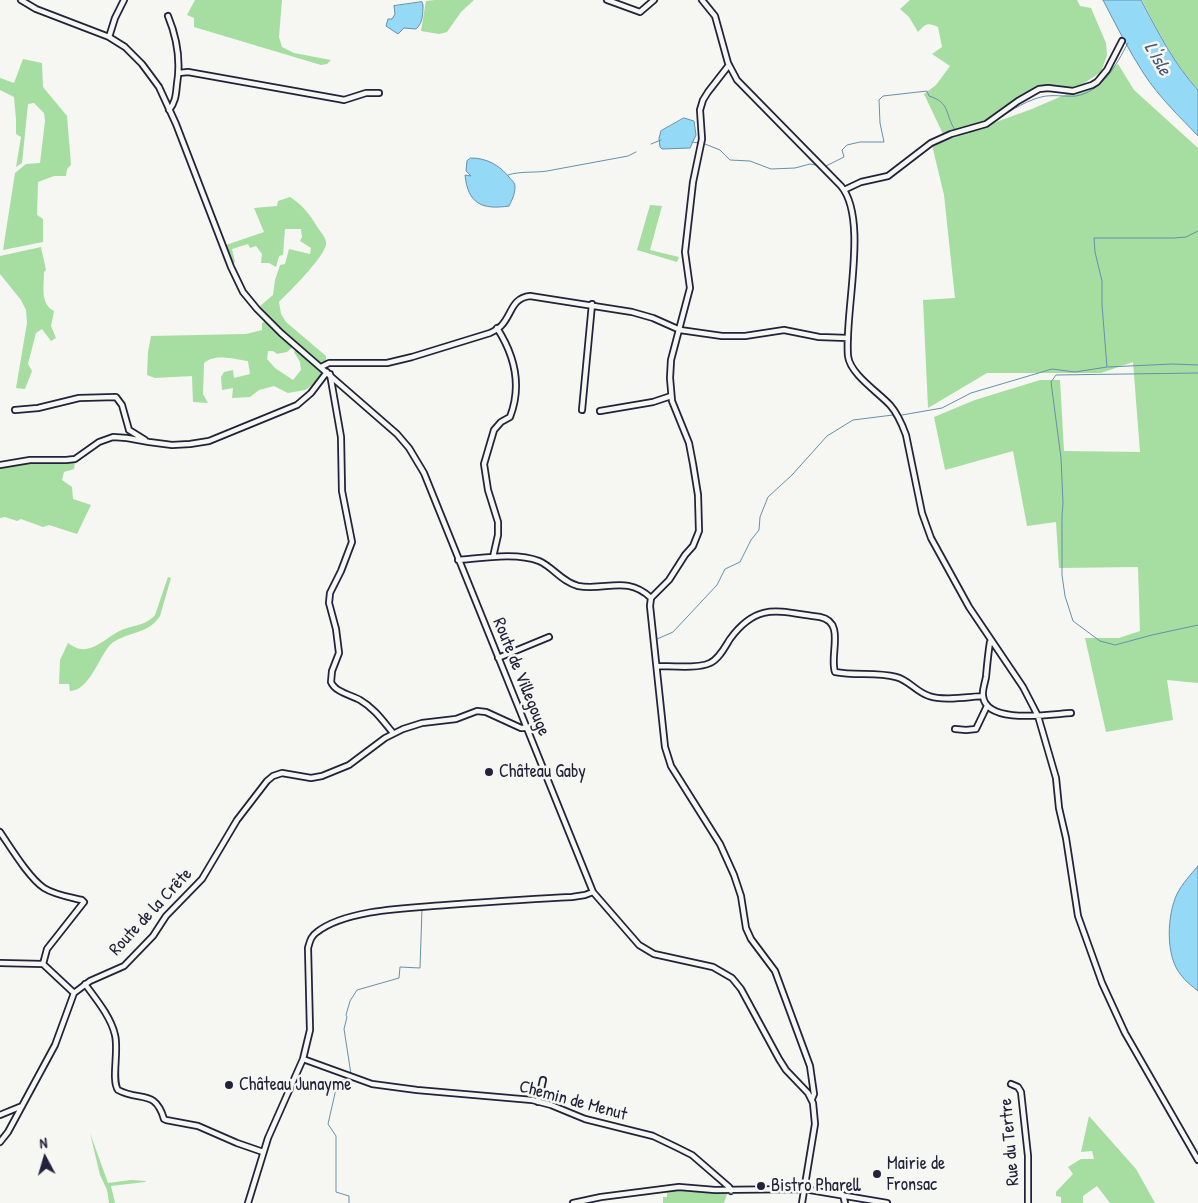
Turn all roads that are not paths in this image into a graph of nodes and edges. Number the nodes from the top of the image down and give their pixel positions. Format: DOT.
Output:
graph roads {
  1 [pos="20,0"];
  2 [pos="124,0"];
  3 [pos="607,0"];
  4 [pos="654,0"];
  5 [pos="702,0"];
  6 [pos="168,16"];
  7 [pos="109,37"];
  8 [pos="1122,41"];
  9 [pos="729,65"];
  10 [pos="179,73"];
  11 [pos="379,93"];
  12 [pos="169,110"];
  13 [pos="844,190"];
  14 [pos="592,304"];
  15 [pos="497,328"];
  16 [pos="680,330"];
  17 [pos="848,338"];
  18 [pos="322,367"];
  19 [pos="329,373"];
  20 [pos="671,396"];
  21 [pos="15,410"];
  22 [pos="582,410"];
  23 [pos="600,412"];
  24 [pos="129,430"];
  25 [pos="127,438"];
  26 [pos="149,442"];
  27 [pos="0,465"];
  28 [pos="493,557"];
  29 [pos="458,560"];
  30 [pos="651,598"];
  31 [pos="549,636"];
  32 [pos="992,641"];
  33 [pos="498,658"];
  34 [pos="657,666"];
  35 [pos="982,696"];
  36 [pos="987,706"];
  37 [pos="1071,713"];
  38 [pos="1038,716"];
  39 [pos="526,728"];
  40 [pos="955,729"];
  41 [pos="393,734"];
  42 [pos="0,832"];
  43 [pos="593,892"];
  44 [pos="0,963"];
  45 [pos="43,964"];
  46 [pos="85,984"];
  47 [pos="74,994"];
  48 [pos="303,1059"];
  49 [pos="543,1080"];
  50 [pos="1011,1084"];
  51 [pos="812,1099"];
  52 [pos="538,1102"];
  53 [pos="22,1106"];
  54 [pos="0,1115"];
  55 [pos="0,1142"];
  56 [pos="263,1152"];
  57 [pos="1198,1160"];
  58 [pos="834,1185"];
  59 [pos="804,1189"];
  60 [pos="731,1190"];
  61 [pos="833,1194"];
  62 [pos="843,1195"];
  63 [pos="248,1203"];
  64 [pos="573,1203"];
  65 [pos="802,1203"];
  66 [pos="845,1203"];
  67 [pos="887,1203"];
  68 [pos="1028,1203"];
  1 -- 7 [label="street, Route de Villegouge"];
  2 -- 7 [label="street"];
  3 -- 4 [label="street"];
  5 -- 9 [label="street"];
  6 -- 10 [label="street"];
  7 -- 12 [label="street, Route de Villegouge"];
  8 -- 13 [label="street"];
  9 -- 13 [label="street"];
  9 -- 16 [label="street"];
  10 -- 11 [label="street"];
  10 -- 12 [label="street"];
  12 -- 18 [label="street, Route de Villegouge"];
  13 -- 17 [label="street"];
  14 -- 15 [label="street"];
  14 -- 16 [label="street"];
  14 -- 22 [label="street"];
  15 -- 18 [label="street"];
  15 -- 28 [label="street"];
  16 -- 17 [label="street"];
  16 -- 20 [label="street"];
  17 -- 32 [label="street"];
  18 -- 19 [label="street, Route de Villegouge"];
  19 -- 26 [label="street"];
  19 -- 29 [label="street, Route de Villegouge"];
  19 -- 41 [label="street"];
  20 -- 23 [label="street"];
  20 -- 30 [label="street"];
  21 -- 24 [label="street"];
  24 -- 25 [label="street"];
  24 -- 26 [label="street"];
  25 -- 26 [label="street"];
  25 -- 27 [label="street"];
  28 -- 29 [label="street"];
  28 -- 30 [label="street"];
  29 -- 33 [label="street, Route de Villegouge"];
  30 -- 34 [label="street"];
  31 -- 33 [label="street"];
  32 -- 35 [label="street"];
  32 -- 38 [label="street"];
  33 -- 39 [label="street, Route de Villegouge"];
  34 -- 35 [label="street"];
  34 -- 51 [label="street"];
  35 -- 36 [label="street"];
  36 -- 38 [label="street"];
  36 -- 40 [label="street"];
  37 -- 38 [label="street"];
  38 -- 57 [label="street"];
  39 -- 41 [label="street"];
  39 -- 43 [label="street, Route de Villegouge"];
  41 -- 46 [label="street, Route de la Crête"];
  42 -- 45 [label="street"];
  43 -- 48 [label="street"];
  43 -- 51 [label="street, Route de Villegouge"];
  44 -- 45 [label="street"];
  45 -- 47 [label="street"];
  46 -- 47 [label="street, Route de la Crête"];
  46 -- 56 [label="street"];
  47 -- 53 [label="street, Route de la Crête"];
  48 -- 52 [label="street, Chemin de Menut"];
  48 -- 56 [label="street"];
  49 -- 52 [label="street"];
  50 -- 68 [label="street, Rue du Tertre"];
  51 -- 59 [label="street"];
  52 -- 60 [label="street, Chemin de Menut"];
  53 -- 54 [label="street"];
  53 -- 55 [label="street, Route de la Crête"];
  56 -- 63 [label="street"];
  58 -- 61 [label="street"];
  59 -- 60 [label="street"];
  59 -- 61 [label="street"];
  59 -- 65 [label="street"];
  60 -- 64 [label="street"];
  61 -- 62 [label="street"];
  62 -- 66 [label="street"];
  62 -- 67 [label="street"];
}
